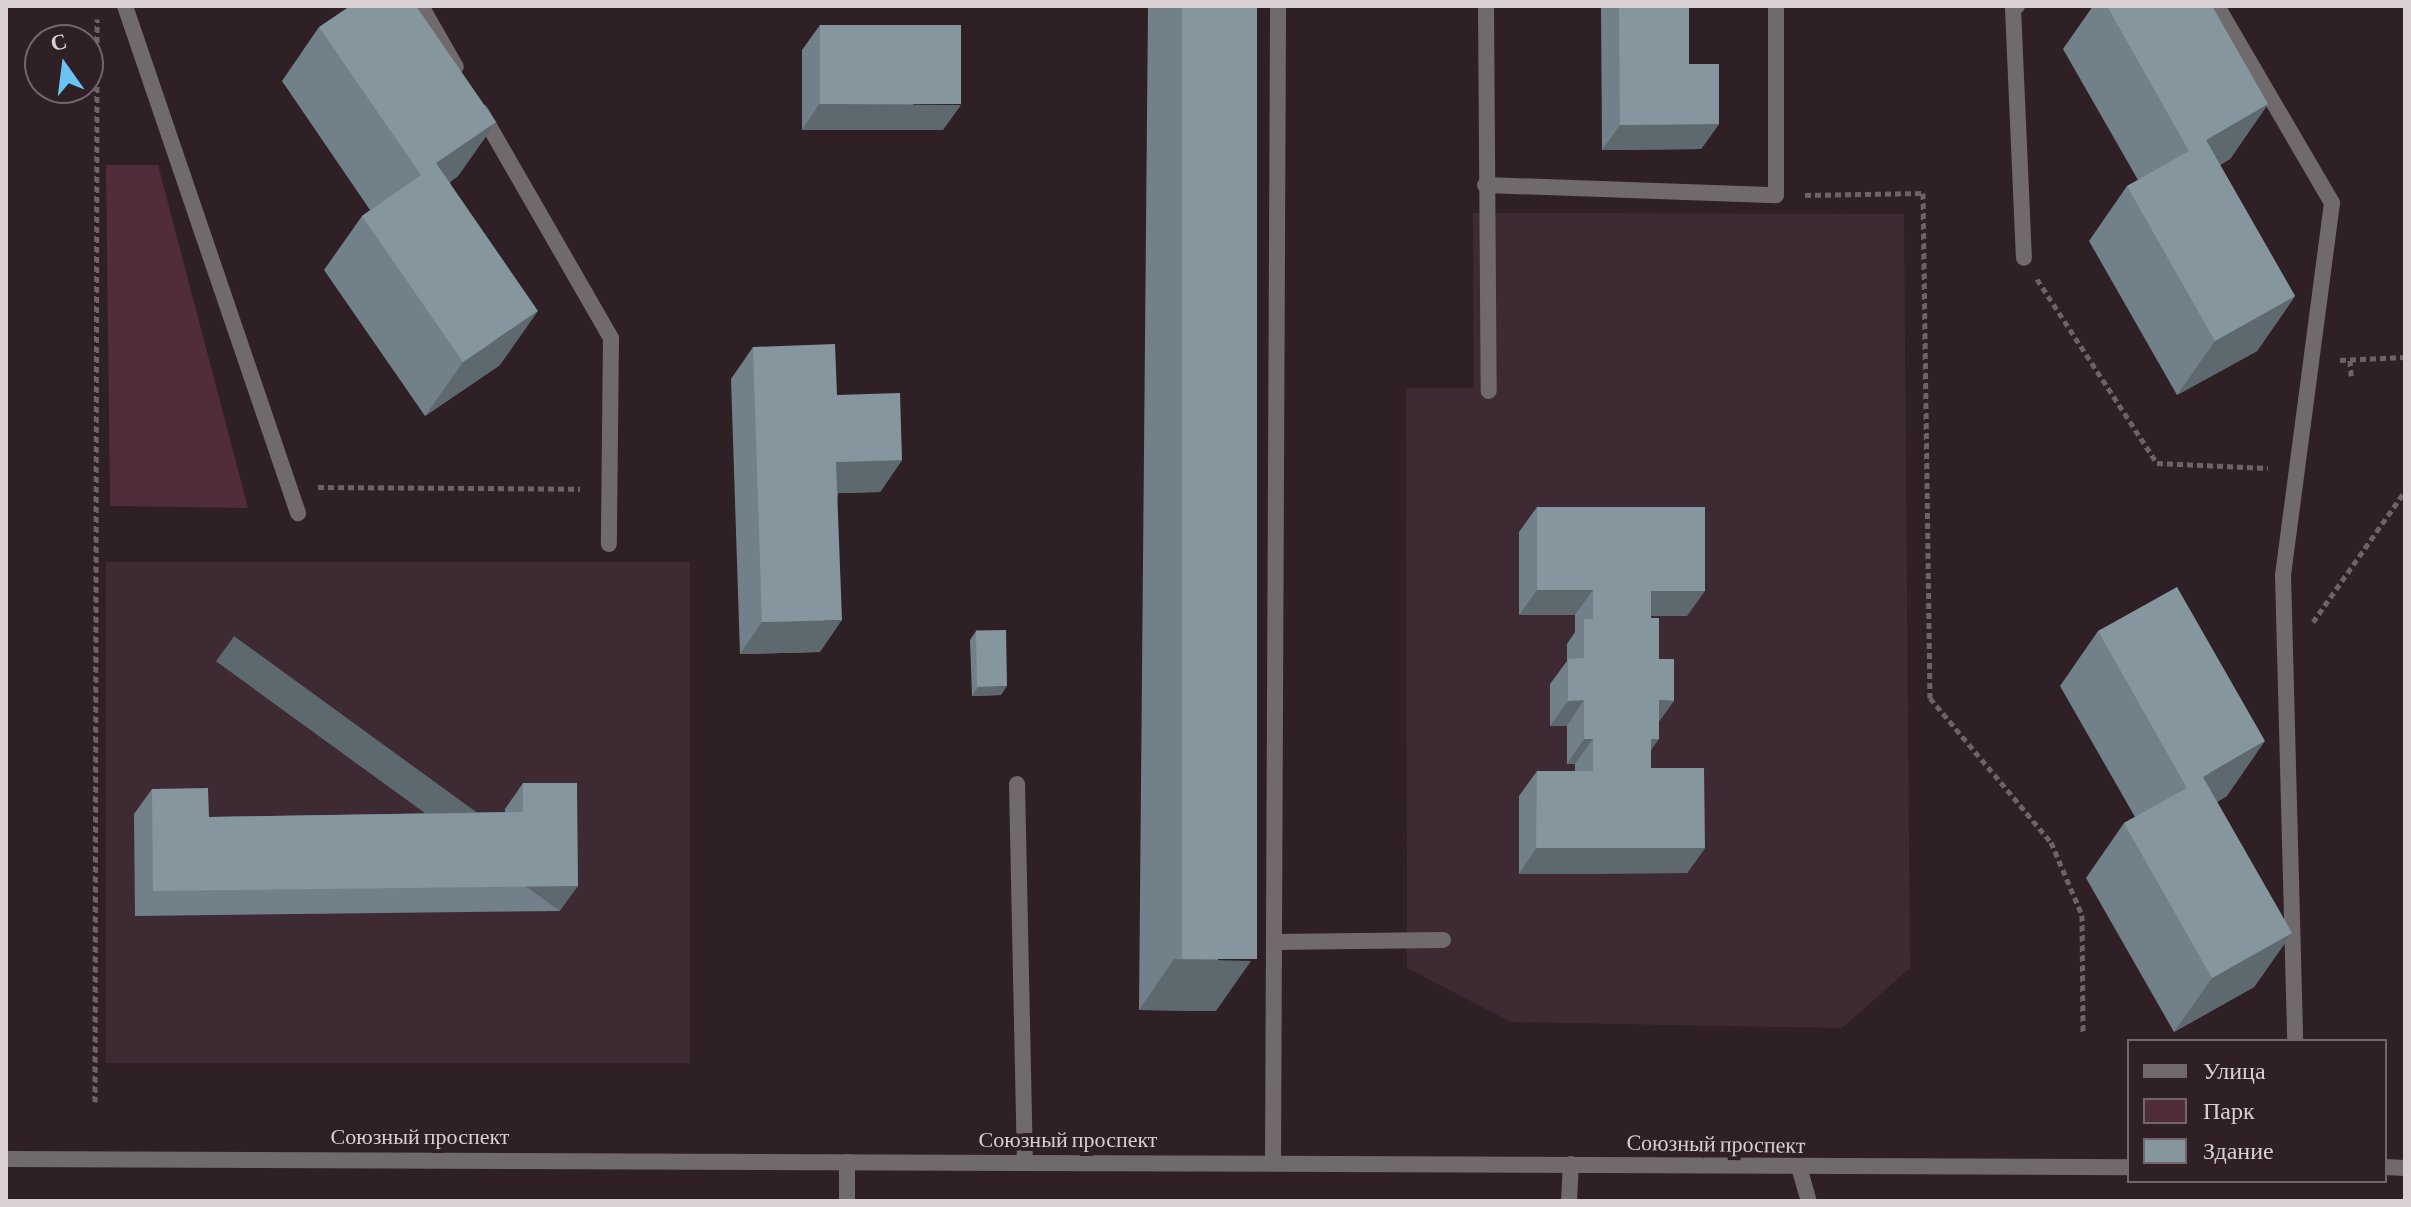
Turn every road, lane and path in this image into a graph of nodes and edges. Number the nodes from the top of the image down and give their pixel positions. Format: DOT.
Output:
graph roads {
  1 [pos="97,6"];
  2 [pos="125,6"];
  3 [pos="421,6"];
  4 [pos="1278,6"];
  5 [pos="1486,6"];
  6 [pos="1776,6"];
  7 [pos="2017,6"];
  8 [pos="2217,6"];
  9 [pos="1485,185"];
  10 [pos="1776,195"];
  11 [pos="2024,258"];
  12 [pos="2405,357"];
  13 [pos="2350,360"];
  14 [pos="2311,362"];
  15 [pos="2351,376"];
  16 [pos="1489,391"];
  17 [pos="2297,470"];
  18 [pos="289,487"];
  19 [pos="610,489"];
  20 [pos="2405,491"];
  21 [pos="298,513"];
  22 [pos="609,544"];
  23 [pos="2283,665"];
  24 [pos="1017,784"];
  25 [pos="1443,940"];
  26 [pos="1274,942"];
  27 [pos="2083,1034"];
  28 [pos="2295,1039"];
  29 [pos="95,1102"];
  30 [pos="6,1159"];
  31 [pos="847,1162"];
  32 [pos="1025,1162"];
  33 [pos="1273,1163"];
  34 [pos="1571,1164"];
  35 [pos="1799,1167"];
  36 [pos="2127,1167"];
  37 [pos="847,1201"];
  38 [pos="1569,1201"];
  39 [pos="1809,1201"];
  1 -- 29 [label="path"];
  2 -- 18 [label="street"];
  3 -- 19 [label="street"];
  4 -- 26 [label="street"];
  5 -- 9 [label="street"];
  6 -- 10 [label="street"];
  7 -- 11 [label="street"];
  8 -- 14 [label="street"];
  9 -- 10 [label="street"];
  9 -- 16 [label="street"];
  10 -- 27 [label="path"];
  11 -- 17 [label="path"];
  12 -- 13 [label="path"];
  13 -- 14 [label="path"];
  13 -- 15 [label="path"];
  14 -- 17 [label="street"];
  17 -- 23 [label="street"];
  18 -- 19 [label="path"];
  18 -- 21 [label="street"];
  19 -- 22 [label="street"];
  20 -- 23 [label="path"];
  23 -- 28 [label="street"];
  24 -- 32 [label="street"];
  25 -- 26 [label="street"];
  26 -- 33 [label="street"];
  30 -- 31 [label="street, Союзный проспект"];
  31 -- 32 [label="street, Союзный проспект"];
  31 -- 37 [label="street"];
  32 -- 33 [label="street, Союзный проспект"];
  33 -- 34 [label="street, Союзный проспект"];
  34 -- 35 [label="street, Союзный проспект"];
  34 -- 38 [label="street"];
  35 -- 36 [label="street, Союзный проспект"];
  35 -- 39 [label="street"];
}
